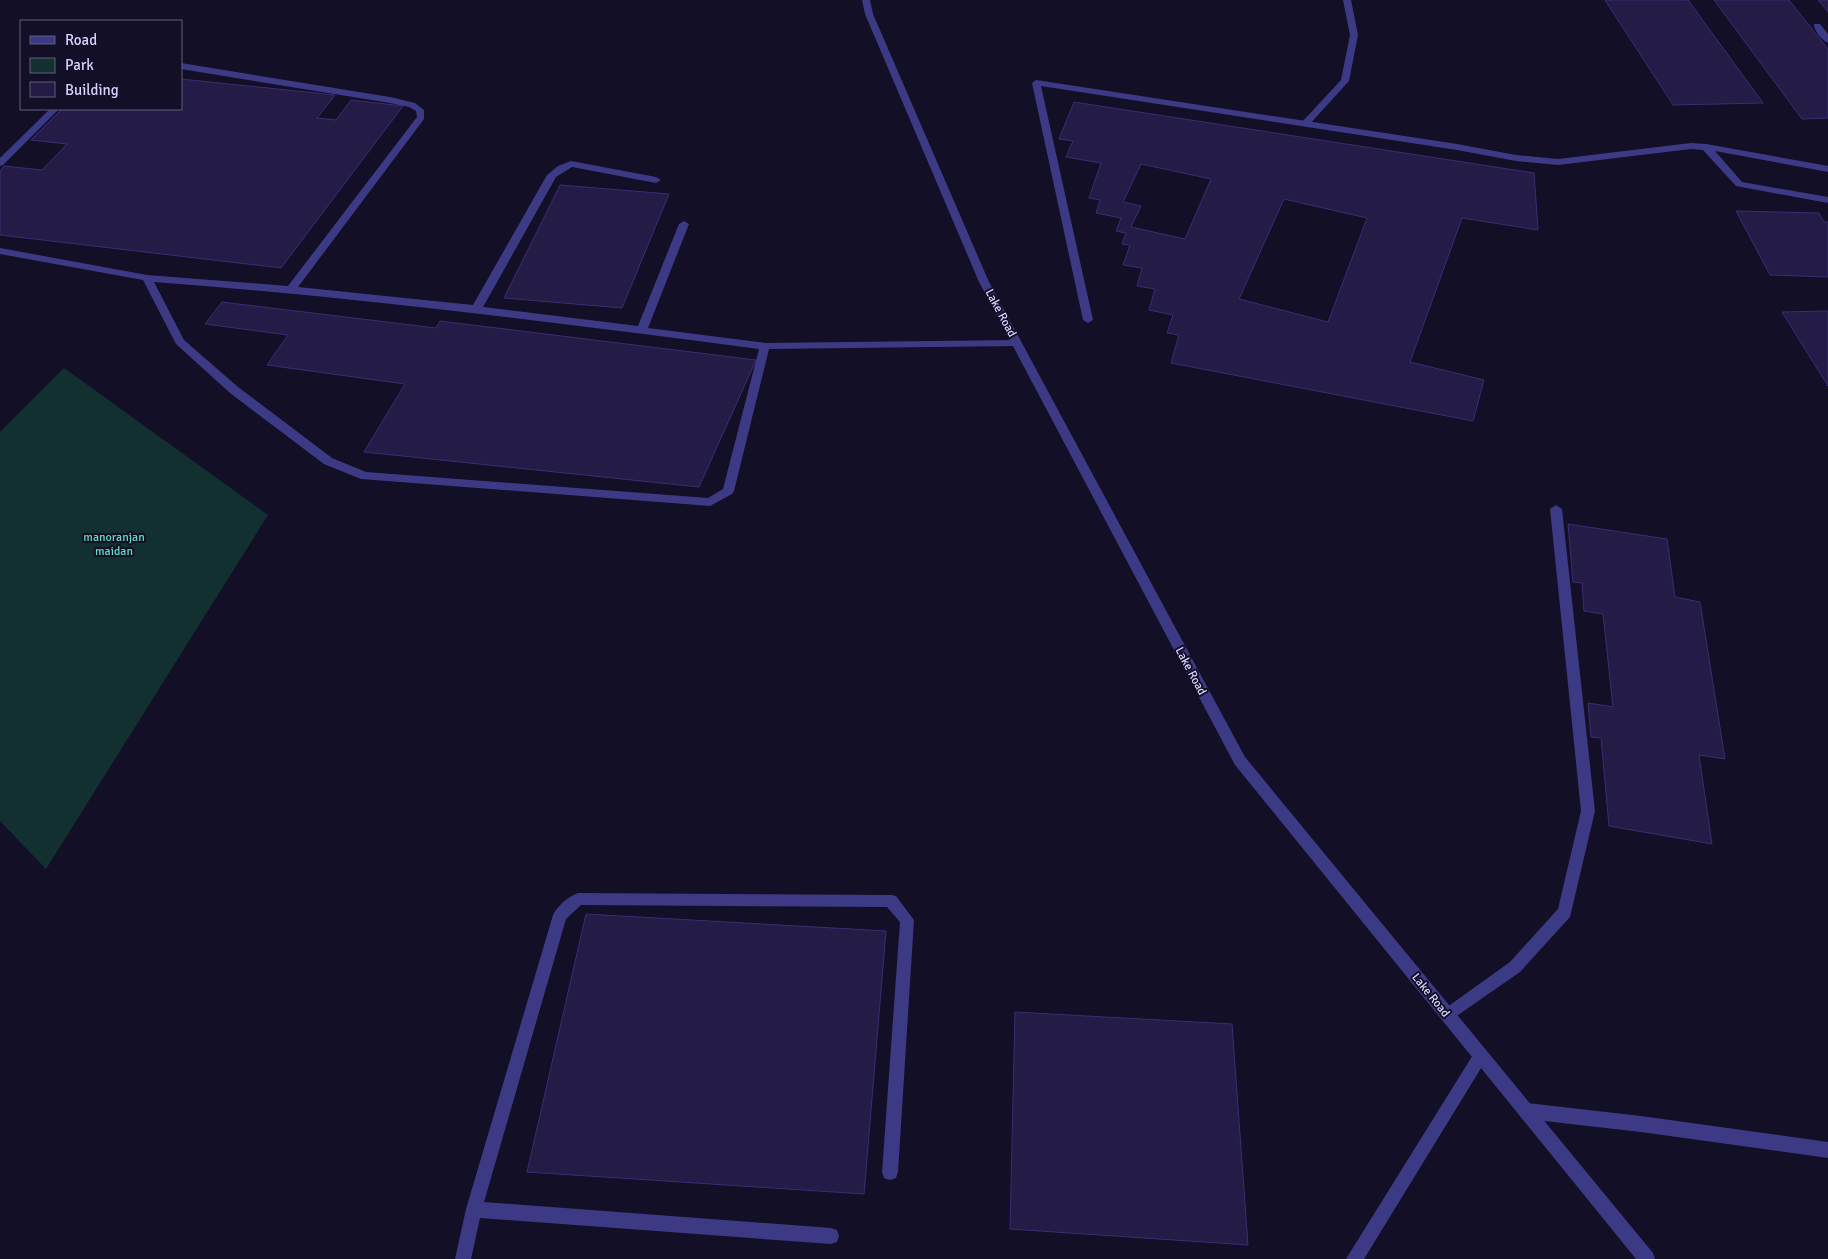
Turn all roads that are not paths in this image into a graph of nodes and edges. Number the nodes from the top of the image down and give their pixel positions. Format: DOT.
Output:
graph roads {
  1 [pos="866,0"];
  2 [pos="1347,0"];
  3 [pos="1817,26"];
  4 [pos="1828,40"];
  5 [pos="182,66"];
  6 [pos="54,110"];
  7 [pos="1305,124"];
  8 [pos="1706,147"];
  9 [pos="0,164"];
  10 [pos="1828,169"];
  11 [pos="656,180"];
  12 [pos="1828,200"];
  13 [pos="684,224"];
  14 [pos="0,251"];
  15 [pos="147,278"];
  16 [pos="292,290"];
  17 [pos="476,309"];
  18 [pos="1088,320"];
  19 [pos="642,330"];
  20 [pos="1017,343"];
  21 [pos="765,346"];
  22 [pos="1556,509"];
  23 [pos="1448,1015"];
  24 [pos="1480,1055"];
  25 [pos="1527,1111"];
  26 [pos="1828,1150"];
  27 [pos="890,1172"];
  28 [pos="474,1209"];
  29 [pos="831,1236"];
  30 [pos="463,1259"];
  31 [pos="1354,1259"];
  32 [pos="1647,1259"];
  1 -- 20 [label="street, Lake Road"];
  2 -- 7 [label="street"];
  3 -- 4 [label="street"];
  5 -- 16 [label="street"];
  6 -- 9 [label="street"];
  7 -- 8 [label="street"];
  7 -- 18 [label="street"];
  8 -- 10 [label="street"];
  8 -- 12 [label="street"];
  11 -- 17 [label="street"];
  13 -- 19 [label="street"];
  14 -- 15 [label="street"];
  15 -- 16 [label="street"];
  15 -- 21 [label="street"];
  16 -- 17 [label="street"];
  17 -- 19 [label="street"];
  19 -- 21 [label="street"];
  20 -- 21 [label="street"];
  20 -- 23 [label="street, Lake Road"];
  22 -- 23 [label="street"];
  23 -- 24 [label="street, Lake Road"];
  24 -- 25 [label="street, Lake Road"];
  24 -- 31 [label="street"];
  25 -- 26 [label="street"];
  25 -- 32 [label="street, Lake Road"];
  27 -- 28 [label="street"];
  28 -- 29 [label="street"];
  28 -- 30 [label="street"];
}
